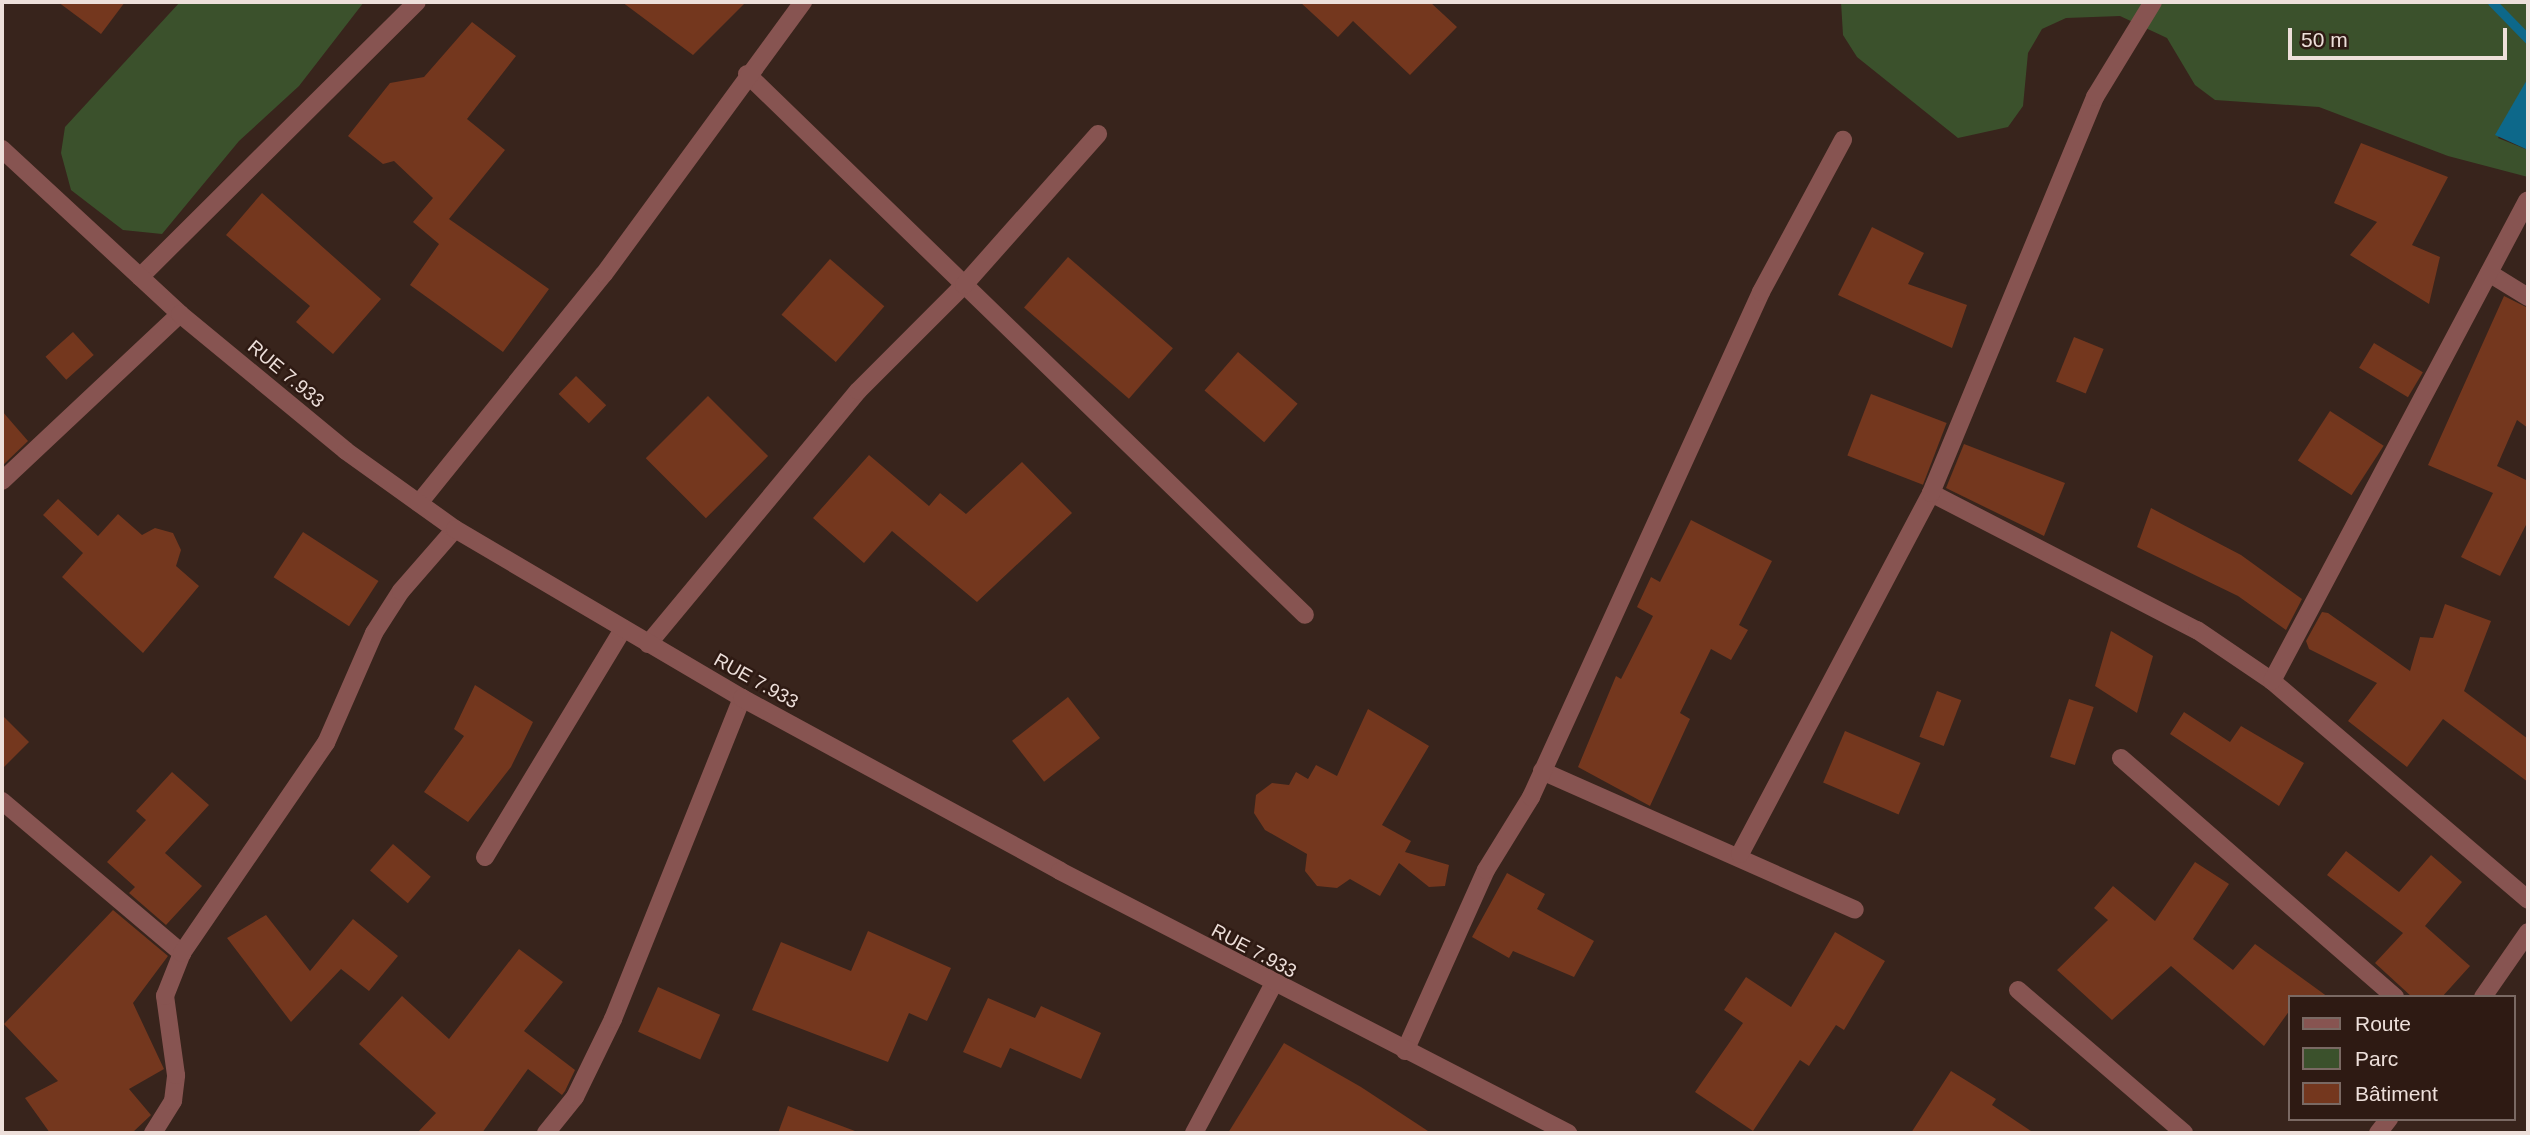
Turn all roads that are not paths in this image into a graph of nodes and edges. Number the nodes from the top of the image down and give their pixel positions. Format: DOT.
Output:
graph roads {
  1 [pos="416,2"];
  2 [pos="803,2"];
  3 [pos="2153,2"];
  4 [pos="747,74"];
  5 [pos="1098,134"];
  6 [pos="1843,140"];
  7 [pos="4,154"];
  8 [pos="2527,201"];
  9 [pos="2489,273"];
  10 [pos="141,277"];
  11 [pos="964,285"];
  12 [pos="2528,297"];
  13 [pos="180,314"];
  14 [pos="2,481"];
  15 [pos="1931,494"];
  16 [pos="419,503"];
  17 [pos="455,529"];
  18 [pos="1305,615"];
  19 [pos="623,629"];
  20 [pos="648,644"];
  21 [pos="2272,681"];
  22 [pos="742,698"];
  23 [pos="2121,758"];
  24 [pos="1542,772"];
  25 [pos="2,801"];
  26 [pos="1740,854"];
  27 [pos="485,857"];
  28 [pos="2528,900"];
  29 [pos="1855,910"];
  30 [pos="2528,932"];
  31 [pos="182,953"];
  32 [pos="1273,985"];
  33 [pos="2018,990"];
  34 [pos="2393,995"];
  35 [pos="2484,995"];
  36 [pos="1405,1051"];
  37 [pos="153,1133"];
  38 [pos="546,1133"];
  39 [pos="1194,1133"];
  40 [pos="1568,1133"];
  41 [pos="2184,1133"];
  1 -- 10 [label="street"];
  2 -- 4 [label="street"];
  3 -- 15 [label="street"];
  4 -- 11 [label="street"];
  4 -- 16 [label="street"];
  5 -- 11 [label="street"];
  6 -- 24 [label="street"];
  7 -- 10 [label="street, RUE 7.933"];
  8 -- 9 [label="street"];
  9 -- 12 [label="street"];
  9 -- 21 [label="street"];
  10 -- 13 [label="street, RUE 7.933"];
  11 -- 18 [label="street"];
  11 -- 20 [label="street"];
  13 -- 14 [label="street"];
  13 -- 16 [label="street, RUE 7.933"];
  15 -- 21 [label="street"];
  15 -- 26 [label="street"];
  16 -- 17 [label="street, RUE 7.933"];
  17 -- 19 [label="street, RUE 7.933"];
  17 -- 31 [label="street"];
  19 -- 20 [label="street, RUE 7.933"];
  19 -- 27 [label="street"];
  20 -- 22 [label="street, RUE 7.933"];
  21 -- 28 [label="street"];
  22 -- 32 [label="street, RUE 7.933"];
  22 -- 38 [label="street"];
  23 -- 34 [label="street"];
  24 -- 26 [label="street"];
  24 -- 36 [label="street"];
  25 -- 31 [label="street"];
  26 -- 29 [label="street"];
  30 -- 35 [label="street"];
  31 -- 37 [label="street"];
  32 -- 36 [label="street, RUE 7.933"];
  32 -- 39 [label="street"];
  33 -- 41 [label="street"];
  36 -- 40 [label="street, RUE 7.933"];
}
